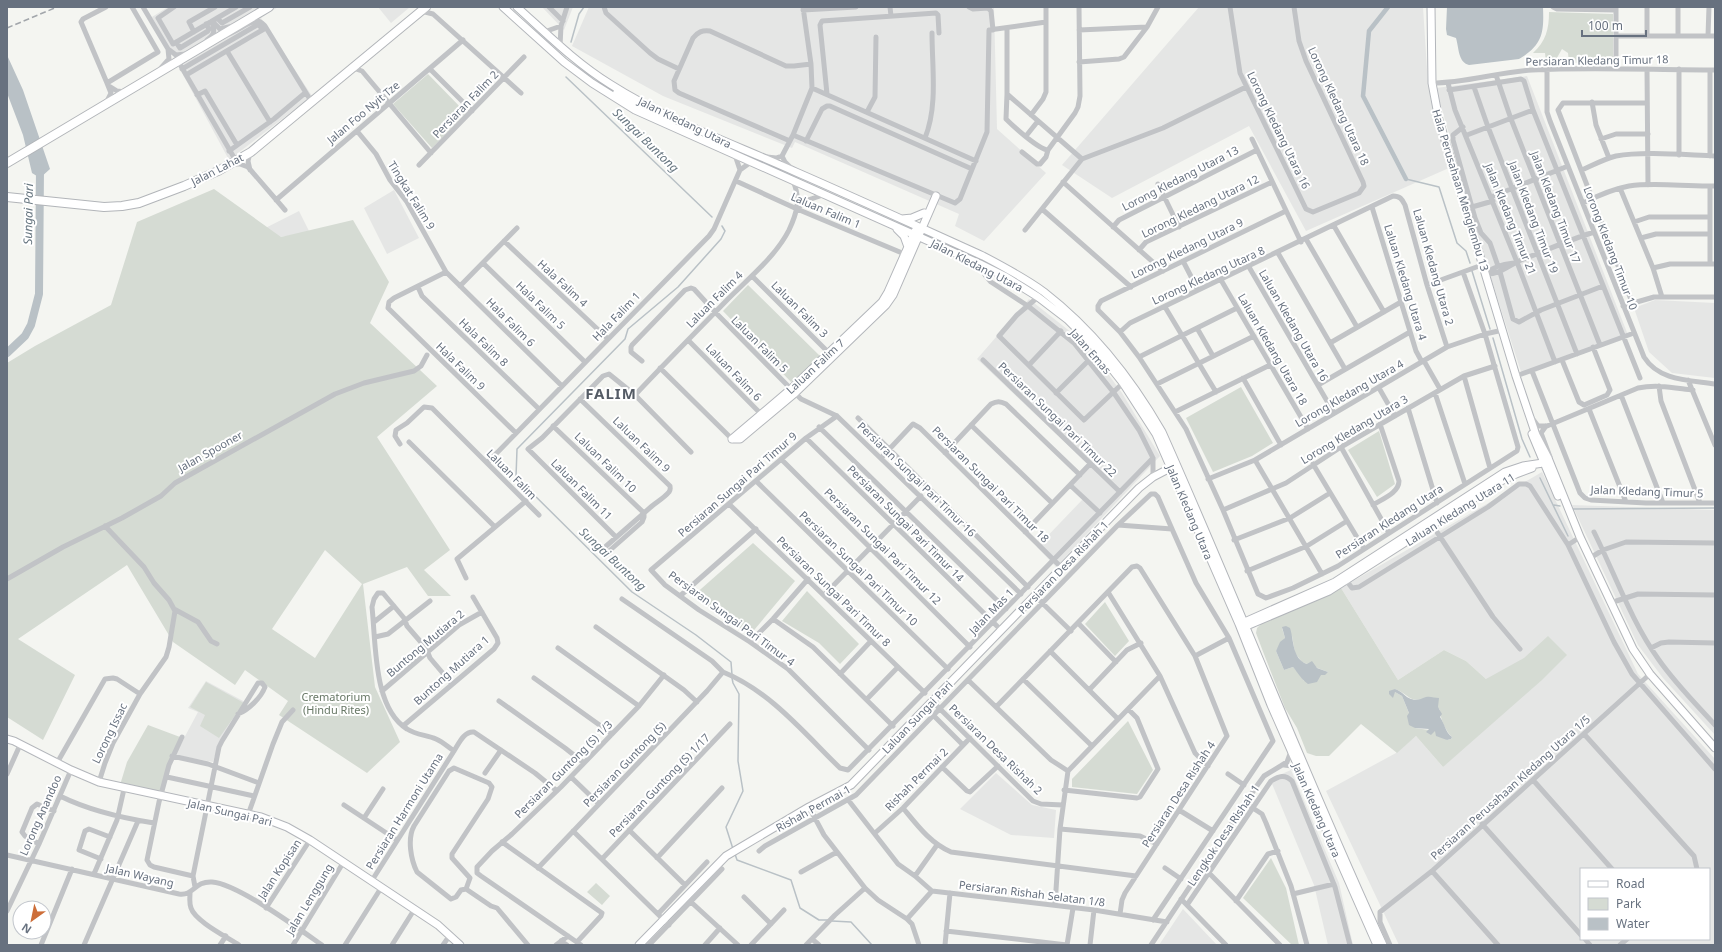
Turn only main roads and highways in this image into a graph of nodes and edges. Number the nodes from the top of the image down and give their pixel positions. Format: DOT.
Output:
graph roads {
  1 [pos="268,7"];
  2 [pos="503,7"];
  3 [pos="517,7"];
  4 [pos="1431,7"];
  5 [pos="421,10"];
  6 [pos="594,73"];
  7 [pos="25,152"];
  8 [pos="7,163"];
  9 [pos="779,165"];
  10 [pos="7,168"];
  11 [pos="7,194"];
  12 [pos="934,195"];
  13 [pos="7,197"];
  14 [pos="41,200"];
  15 [pos="926,214"];
  16 [pos="899,219"];
  17 [pos="894,226"];
  18 [pos="920,228"];
  19 [pos="916,235"];
  20 [pos="935,235"];
  21 [pos="934,244"];
  22 [pos="911,248"];
  23 [pos="1515,373"];
  24 [pos="1536,435"];
  25 [pos="732,439"];
  26 [pos="1535,443"];
  27 [pos="1543,463"];
  28 [pos="1174,466"];
  29 [pos="1523,468"];
  30 [pos="1558,490"];
  31 [pos="1580,537"];
  32 [pos="1238,610"];
  33 [pos="1257,619"];
  34 [pos="1242,625"];
  35 [pos="1253,644"];
  36 [pos="7,741"];
  37 [pos="1715,748"];
  38 [pos="1365,920"];
  39 [pos="449,936"];
  40 [pos="456,945"];
  41 [pos="460,945"];
  42 [pos="639,945"];
  43 [pos="1374,945"];
  44 [pos="1377,945"];
  45 [pos="1383,945"];
  1 -- 7 [label="main road"];
  2 -- 17 [label="main road, Jalan Kledang Utara"];
  3 -- 6 [label="main road, Jalan Kledang Utara"];
  4 -- 23 [label="main road, Hala Perusahaan Menglembu 13"];
  5 -- 14 [label="main road, Jalan Lahat"];
  6 -- 9 [label="main road, Jalan Kledang Utara"];
  6 -- 9 [label="main road"];
  7 -- 8 [label="main road"];
  7 -- 10 [label="main road"];
  9 -- 16 [label="main road, Jalan Kledang Utara"];
  11 -- 14 [label="main road"];
  12 -- 15 [label="main road, Laluan Falim 7"];
  13 -- 14 [label="main road, Jalan Lahat"];
  15 -- 16 [label="main road"];
  15 -- 18 [label="main road, Laluan Falim 7"];
  15 -- 20 [label="main road"];
  16 -- 18 [label="main road, Jalan Kledang Utara"];
  17 -- 19 [label="main road, Jalan Kledang Utara"];
  17 -- 22 [label="main road"];
  18 -- 19 [label="main road, Laluan Falim 7"];
  18 -- 20 [label="main road, Jalan Kledang Utara"];
  19 -- 21 [label="main road, Jalan Kledang Utara"];
  19 -- 22 [label="main road, Laluan Falim 7"];
  20 -- 28 [label="main road, Jalan Kledang Utara"];
  21 -- 22 [label="main road"];
  21 -- 28 [label="main road, Jalan Kledang Utara"];
  22 -- 25 [label="main road, Laluan Falim 7"];
  23 -- 24 [label="main road, Hala Perusahaan Menglembu 13"];
  23 -- 26 [label="main road, Hala Perusahaan Menglembu 13"];
  24 -- 27 [label="main road"];
  24 -- 30 [label="main road, Hala Perusahaan Menglembu 13"];
  26 -- 27 [label="main road, Hala Perusahaan Menglembu 13"];
  26 -- 29 [label="main road"];
  27 -- 29 [label="main road, Laluan Kledang Utara 11"];
  27 -- 30 [label="main road, Hala Perusahaan Menglembu 13"];
  28 -- 32 [label="main road, Jalan Kledang Utara"];
  28 -- 34 [label="main road, Jalan Kledang Utara"];
  28 -- 42 [label="main road, Laluan Sungai Pari"];
  29 -- 30 [label="main road"];
  29 -- 33 [label="main road, Laluan Kledang Utara 11"];
  29 -- 33 [label="main road, Laluan Kledang Utara 11"];
  30 -- 31 [label="main road, Hala Perusahaan Menglembu 13"];
  30 -- 31 [label="main road, Hala Perusahaan Menglembu 13"];
  31 -- 37 [label="main road, Hala Perusahaan Menglembu 13"];
  32 -- 33 [label="main road"];
  32 -- 34 [label="main road, Jalan Kledang Utara"];
  33 -- 34 [label="main road, Laluan Kledang Utara 11"];
  33 -- 35 [label="main road"];
  34 -- 35 [label="main road, Jalan Kledang Utara"];
  34 -- 38 [label="main road, Jalan Kledang Utara"];
  35 -- 45 [label="main road, Jalan Kledang Utara"];
  36 -- 39 [label="main road, Jalan Sungai Pari"];
  38 -- 43 [label="main road"];
  38 -- 44 [label="main road, Jalan Kledang Utara"];
  39 -- 40 [label="main road"];
  39 -- 41 [label="main road, Jalan Sungai Pari"];
}
